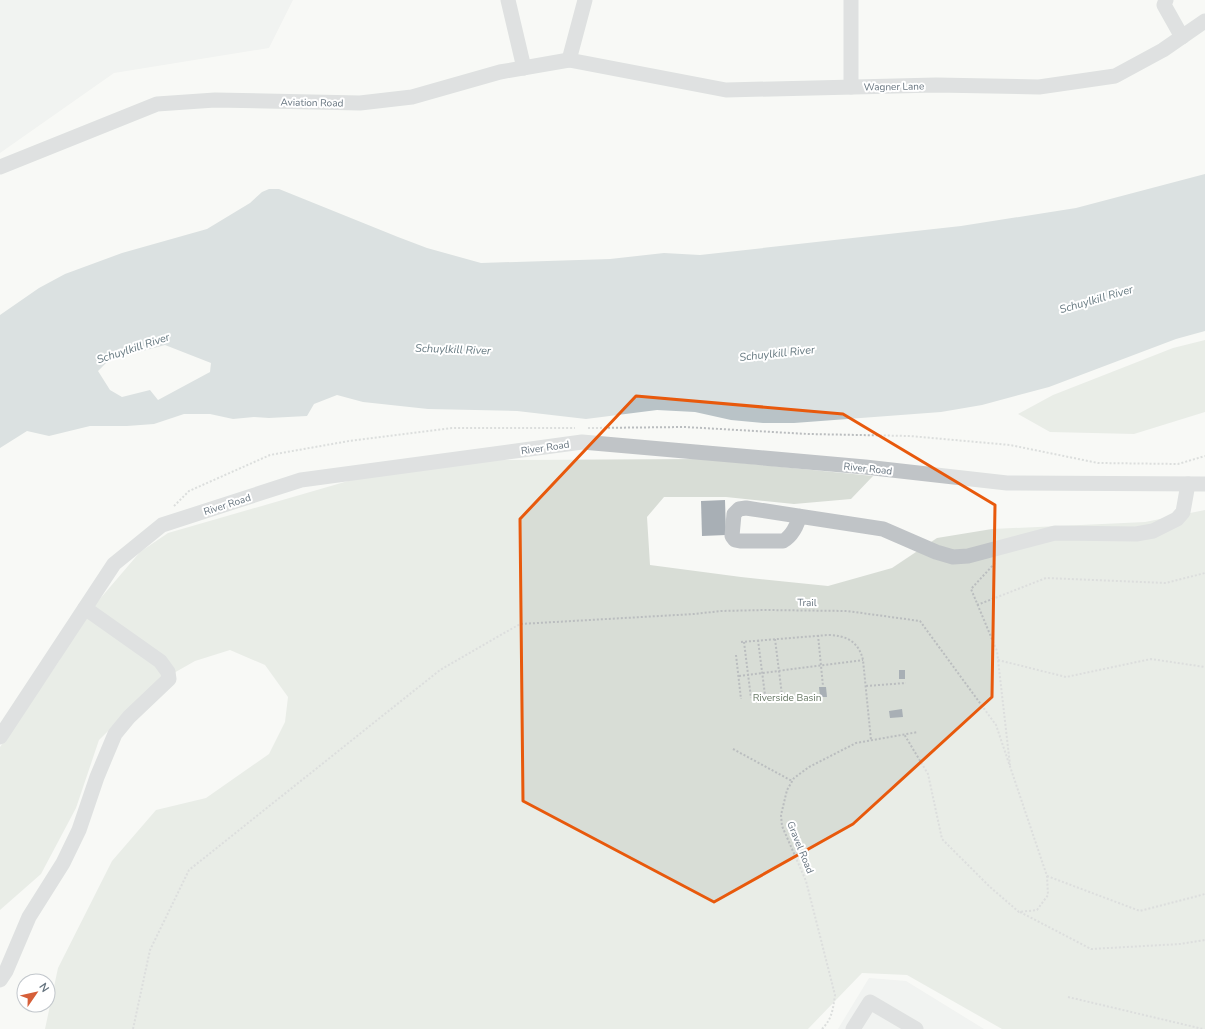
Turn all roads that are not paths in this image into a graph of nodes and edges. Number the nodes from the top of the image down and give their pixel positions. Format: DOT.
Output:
graph roads {
  1 [pos="508,0"];
  2 [pos="586,0"];
  3 [pos="851,0"];
  4 [pos="1166,0"];
  5 [pos="1205,21"];
  6 [pos="1182,37"];
  7 [pos="569,60"];
  8 [pos="524,68"];
  9 [pos="851,87"];
  10 [pos="0,166"];
  11 [pos="1188,484"];
  12 [pos="1205,484"];
  13 [pos="798,516"];
  14 [pos="85,608"];
  15 [pos="0,737"];
  16 [pos="0,980"];
  17 [pos="854,1029"];
  18 [pos="916,1029"];
  1 -- 8 [label="street"];
  2 -- 7 [label="street"];
  3 -- 9 [label="street"];
  4 -- 6 [label="street"];
  5 -- 6 [label="street, Wagner Lane"];
  6 -- 9 [label="street, Wagner Lane"];
  7 -- 8 [label="street, Aviation Road"];
  7 -- 9 [label="street, Wagner Lane"];
  8 -- 10 [label="street, Aviation Road"];
  11 -- 12 [label="street, River Road"];
  11 -- 13 [label="street"];
  11 -- 14 [label="street, River Road"];
  14 -- 15 [label="street, River Road"];
  14 -- 16 [label="street"];
  17 -- 18 [label="street"];
}
